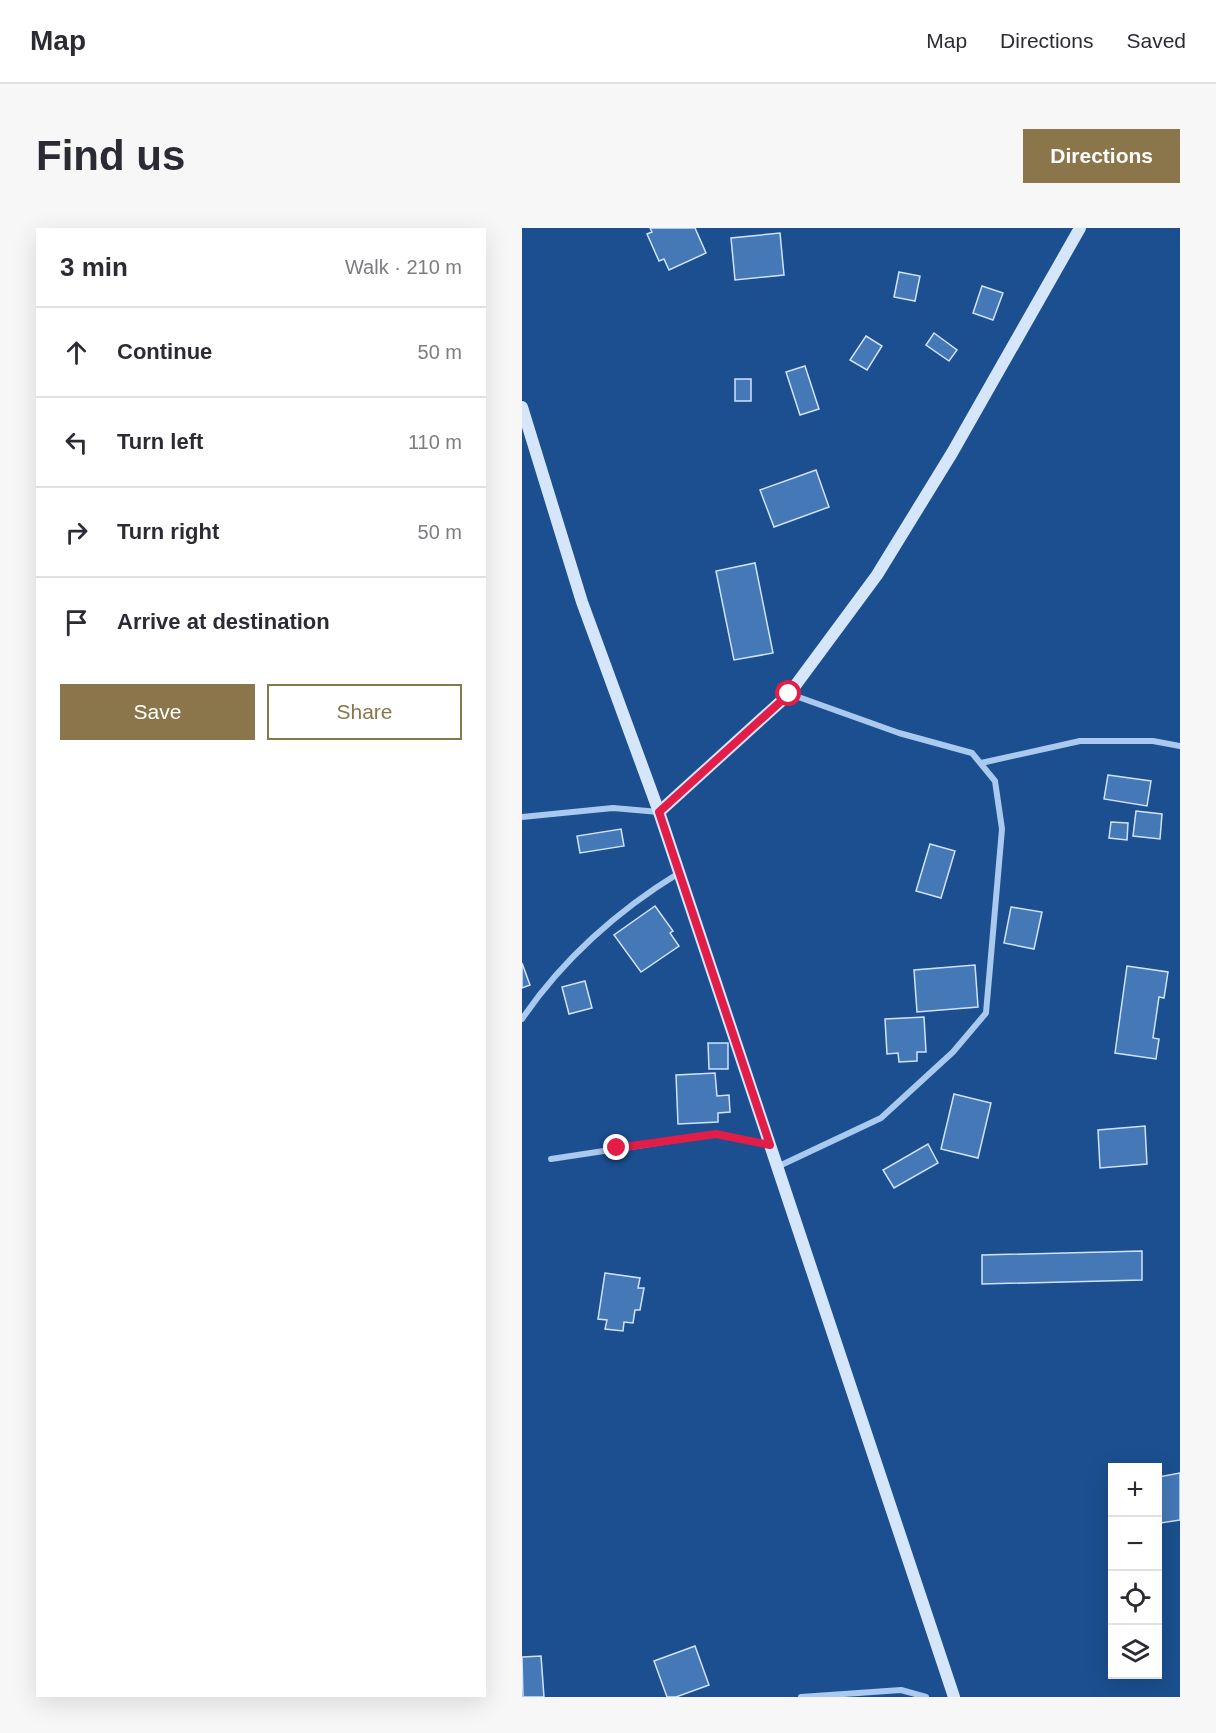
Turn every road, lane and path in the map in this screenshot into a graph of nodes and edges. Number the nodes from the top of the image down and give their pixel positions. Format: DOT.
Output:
graph roads {
  1 [pos="1080,228"];
  2 [pos="522,407"];
  3 [pos="789,694"];
  4 [pos="1180,746"];
  5 [pos="981,763"];
  6 [pos="659,812"];
  7 [pos="522,817"];
  8 [pos="680,873"];
  9 [pos="522,1019"];
  10 [pos="770,1145"];
  11 [pos="551,1159"];
  12 [pos="777,1167"];
  13 [pos="801,1697"];
  14 [pos="926,1697"];
  15 [pos="954,1697"];
  1 -- 3 [label="street"];
  2 -- 6 [label="street"];
  3 -- 5 [label="street"];
  3 -- 6 [label="street"];
  4 -- 5 [label="street"];
  5 -- 12 [label="street"];
  6 -- 7 [label="street"];
  6 -- 8 [label="street"];
  8 -- 9 [label="street"];
  8 -- 10 [label="street"];
  10 -- 11 [label="street"];
  10 -- 12 [label="street"];
  12 -- 15 [label="street"];
  13 -- 14 [label="street"];
}
